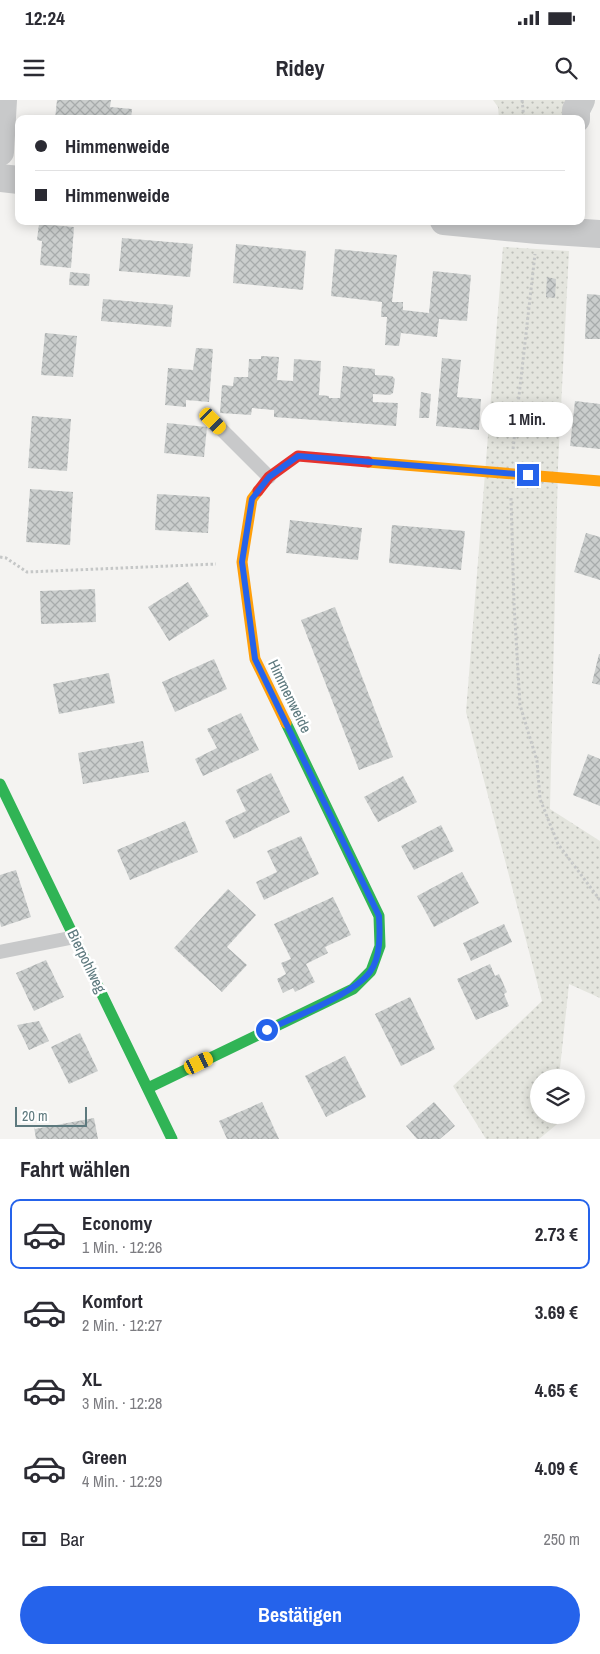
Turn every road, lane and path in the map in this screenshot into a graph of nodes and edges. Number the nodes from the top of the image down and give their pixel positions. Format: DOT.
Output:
graph roads {
  1 [pos="3,100"];
  2 [pos="522,100"];
  3 [pos="581,100"];
  4 [pos="524,115"];
  5 [pos="576,115"];
  6 [pos="0,152"];
  7 [pos="0,178"];
  8 [pos="15,180"];
  9 [pos="486,225"];
  10 [pos="587,229"];
  11 [pos="538,230"];
  12 [pos="213,421"];
  13 [pos="510,473"];
  14 [pos="269,477"];
  15 [pos="600,481"];
  16 [pos="0,557"];
  17 [pos="242,562"];
  18 [pos="0,784"];
  19 [pos="600,900"];
  20 [pos="75,937"];
  21 [pos="0,952"];
  22 [pos="148,1088"];
  23 [pos="172,1139"];
  1 -- 6 [label="street"];
  2 -- 4 [label="path"];
  3 -- 5 [label="street"];
  7 -- 8 [label="street"];
  9 -- 11 [label="street"];
  10 -- 11 [label="street"];
  11 -- 13 [label="path"];
  12 -- 14 [label="lane"];
  13 -- 14 [label="street, Himmenweide"];
  13 -- 15 [label="street, Himmenweide"];
  13 -- 19 [label="path"];
  14 -- 17 [label="street, Himmenweide"];
  16 -- 17 [label="path"];
  17 -- 22 [label="street, Himmenweide"];
  18 -- 20 [label="street, Bierpohlweg"];
  20 -- 21 [label="lane"];
  20 -- 22 [label="street, Bierpohlweg"];
  22 -- 23 [label="street, Bierpohlweg"];
}
